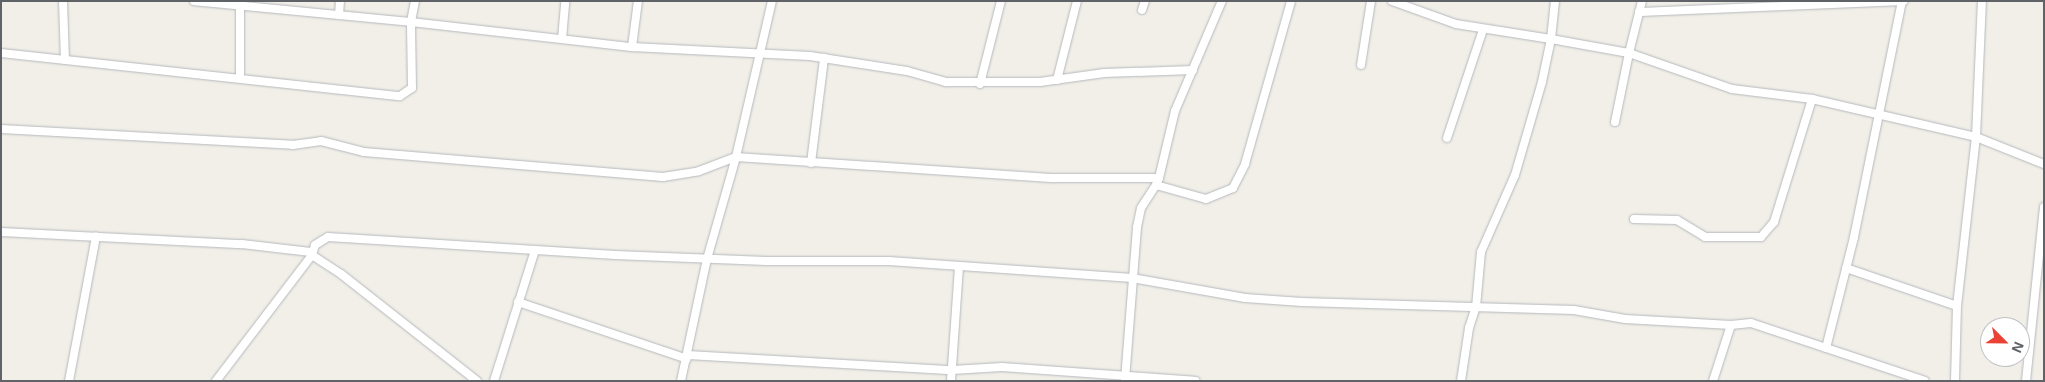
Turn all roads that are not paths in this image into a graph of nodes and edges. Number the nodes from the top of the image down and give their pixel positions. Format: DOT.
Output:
graph roads {
  1 [pos="63,1"];
  2 [pos="194,1"];
  3 [pos="340,1"];
  4 [pos="415,1"];
  5 [pos="565,1"];
  6 [pos="638,1"];
  7 [pos="772,1"];
  8 [pos="1001,1"];
  9 [pos="1077,1"];
  10 [pos="1145,1"];
  11 [pos="1222,1"];
  12 [pos="1291,1"];
  13 [pos="1371,1"];
  14 [pos="1392,1"];
  15 [pos="1556,1"];
  16 [pos="1642,1"];
  17 [pos="1903,1"];
  18 [pos="1982,1"];
  19 [pos="1757,3"];
  20 [pos="1827,3"];
  21 [pos="240,5"];
  22 [pos="1142,10"];
  23 [pos="1639,12"];
  24 [pos="339,15"];
  25 [pos="411,22"];
  26 [pos="1483,30"];
  27 [pos="1551,39"];
  28 [pos="562,40"];
  29 [pos="632,48"];
  30 [pos="1,53"];
  31 [pos="1629,53"];
  32 [pos="760,54"];
  33 [pos="824,58"];
  34 [pos="65,60"];
  35 [pos="1361,65"];
  36 [pos="1193,70"];
  37 [pos="240,77"];
  38 [pos="1056,80"];
  39 [pos="980,84"];
  40 [pos="1812,99"];
  41 [pos="1880,114"];
  42 [pos="1615,122"];
  43 [pos="1,129"];
  44 [pos="1976,137"];
  45 [pos="1447,138"];
  46 [pos="736,157"];
  47 [pos="811,163"];
  48 [pos="2044,164"];
  49 [pos="1157,182"];
  50 [pos="2044,207"];
  51 [pos="1634,219"];
  52 [pos="1,232"];
  53 [pos="96,236"];
  54 [pos="535,250"];
  55 [pos="311,254"];
  56 [pos="708,259"];
  57 [pos="959,266"];
  58 [pos="1846,268"];
  59 [pos="1132,278"];
  60 [pos="518,302"];
  61 [pos="1957,306"];
  62 [pos="1476,308"];
  63 [pos="1731,325"];
  64 [pos="1826,348"];
  65 [pos="688,357"];
  66 [pos="952,370"];
  67 [pos="1125,378"];
  68 [pos="1910,378"];
  69 [pos="69,381"];
  70 [pos="216,381"];
  71 [pos="477,381"];
  72 [pos="494,381"];
  73 [pos="681,381"];
  74 [pos="951,381"];
  75 [pos="1195,381"];
  76 [pos="1461,381"];
  77 [pos="1713,381"];
  78 [pos="1925,381"];
  79 [pos="1955,381"];
  80 [pos="2026,381"];
  1 -- 34 [label="street"];
  2 -- 21 [label="street"];
  3 -- 24 [label="street"];
  4 -- 25 [label="street"];
  5 -- 28 [label="street"];
  6 -- 29 [label="street"];
  7 -- 32 [label="street"];
  8 -- 39 [label="street"];
  9 -- 38 [label="street"];
  10 -- 22 [label="street"];
  11 -- 36 [label="street"];
  12 -- 49 [label="street"];
  13 -- 35 [label="street"];
  14 -- 26 [label="street"];
  15 -- 27 [label="street"];
  16 -- 23 [label="street"];
  17 -- 20 [label="street"];
  17 -- 41 [label="street"];
  18 -- 44 [label="street"];
  19 -- 20 [label="street"];
  19 -- 23 [label="street"];
  21 -- 24 [label="street"];
  21 -- 37 [label="street"];
  23 -- 31 [label="street"];
  24 -- 25 [label="street"];
  25 -- 28 [label="street"];
  25 -- 37 [label="street"];
  26 -- 27 [label="street"];
  26 -- 45 [label="street"];
  27 -- 31 [label="street"];
  27 -- 62 [label="street"];
  28 -- 29 [label="street"];
  29 -- 32 [label="street"];
  30 -- 34 [label="street"];
  31 -- 40 [label="street"];
  31 -- 42 [label="street"];
  32 -- 33 [label="street"];
  32 -- 46 [label="street"];
  33 -- 39 [label="street"];
  33 -- 47 [label="street"];
  34 -- 37 [label="street"];
  36 -- 38 [label="street"];
  36 -- 49 [label="street"];
  38 -- 39 [label="street"];
  40 -- 41 [label="street"];
  40 -- 51 [label="street"];
  41 -- 44 [label="street"];
  41 -- 58 [label="street"];
  43 -- 46 [label="street"];
  44 -- 48 [label="street"];
  44 -- 61 [label="street"];
  46 -- 47 [label="street"];
  46 -- 56 [label="street"];
  47 -- 49 [label="street"];
  49 -- 59 [label="street"];
  50 -- 80 [label="street"];
  52 -- 53 [label="street"];
  53 -- 55 [label="street"];
  53 -- 69 [label="street"];
  54 -- 55 [label="street"];
  54 -- 56 [label="street"];
  54 -- 60 [label="street"];
  55 -- 70 [label="street"];
  55 -- 71 [label="street"];
  56 -- 57 [label="street"];
  56 -- 65 [label="street"];
  57 -- 59 [label="street"];
  57 -- 66 [label="street"];
  58 -- 61 [label="street"];
  58 -- 64 [label="street"];
  59 -- 62 [label="street"];
  59 -- 67 [label="street"];
  60 -- 65 [label="street"];
  60 -- 72 [label="street"];
  61 -- 79 [label="street"];
  62 -- 63 [label="street"];
  62 -- 76 [label="street"];
  63 -- 64 [label="street"];
  63 -- 77 [label="street"];
  64 -- 68 [label="street"];
  65 -- 66 [label="street"];
  65 -- 73 [label="street"];
  66 -- 67 [label="street"];
  66 -- 74 [label="street"];
  67 -- 75 [label="street"];
  68 -- 78 [label="street"];
}
